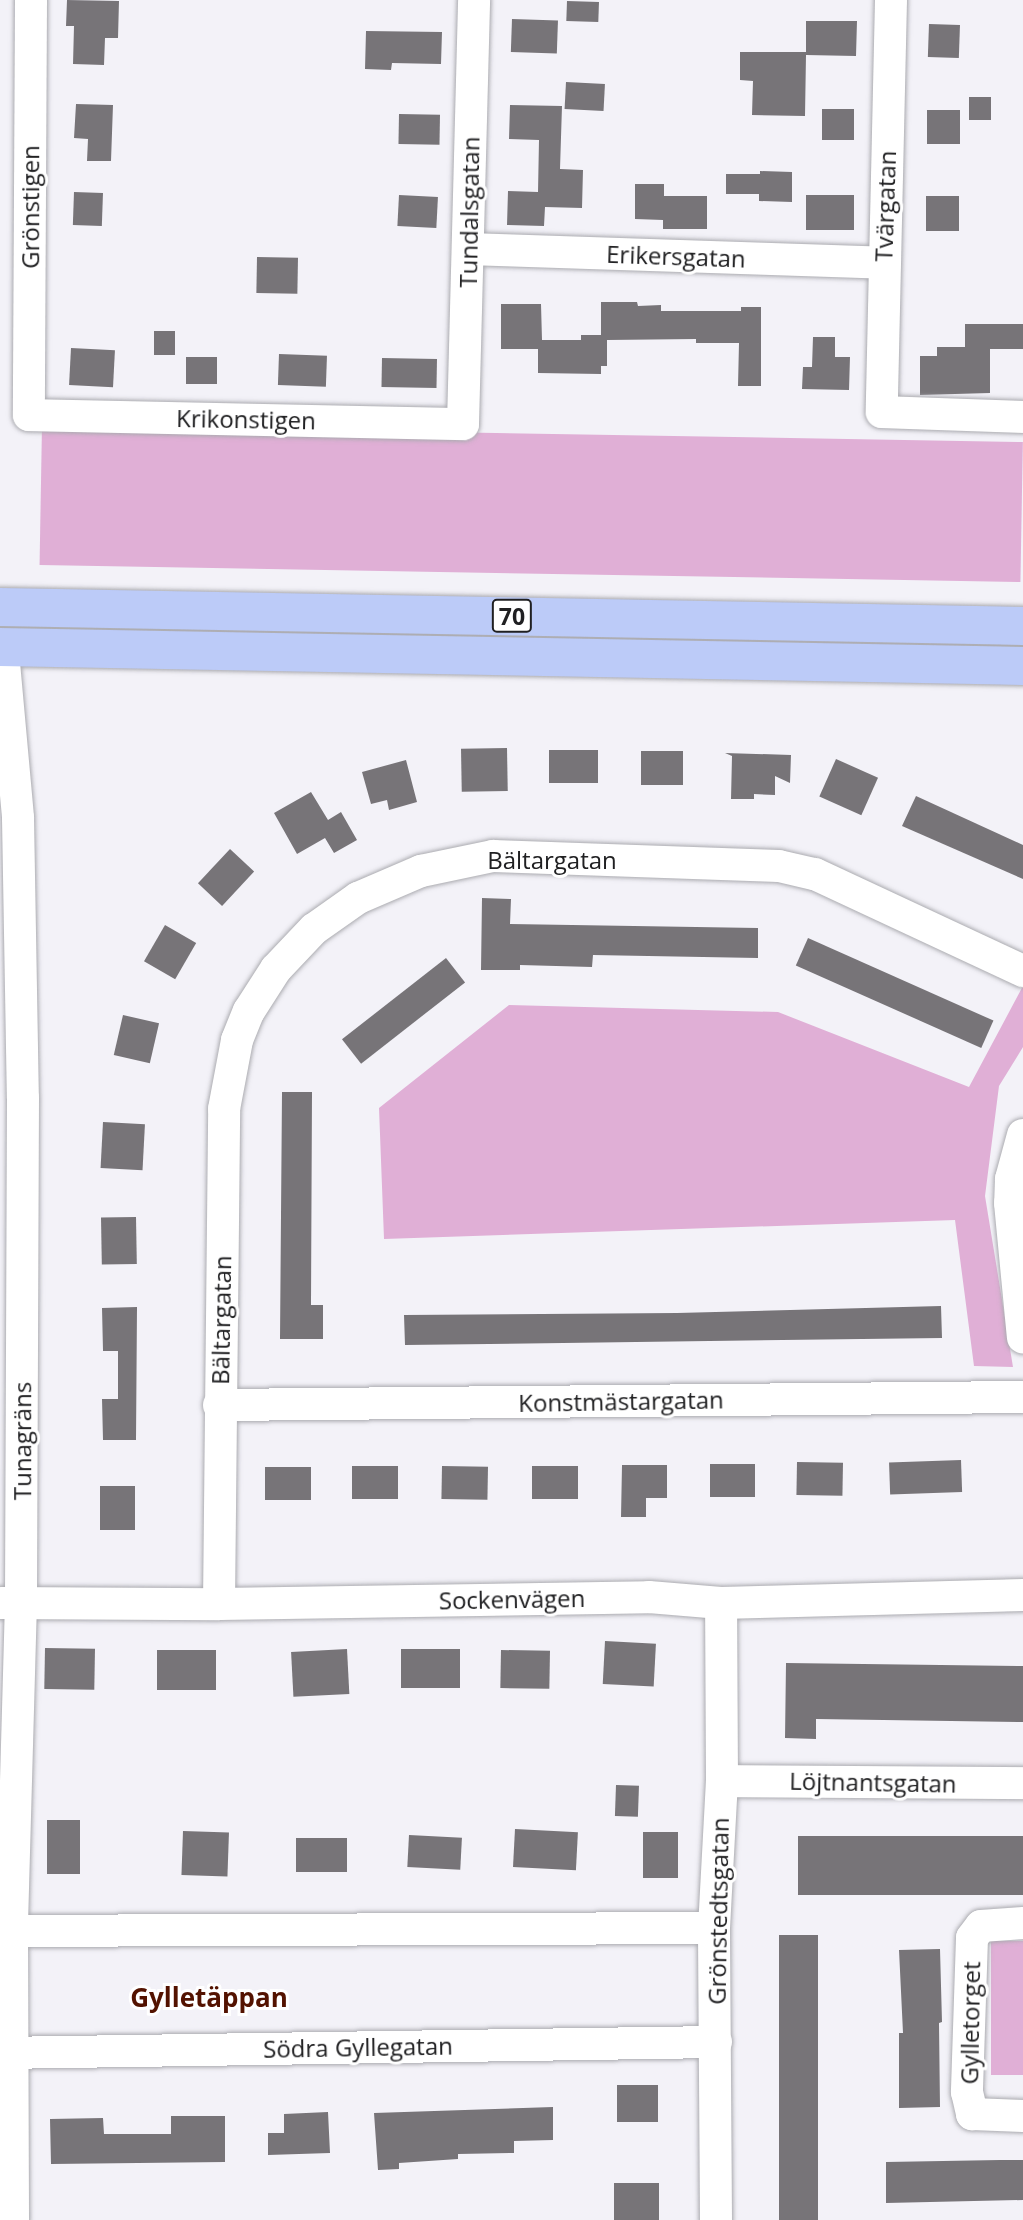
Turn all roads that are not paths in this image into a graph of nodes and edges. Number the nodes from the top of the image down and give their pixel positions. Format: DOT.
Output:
graph roads {
  1 [pos="31,0"];
  2 [pos="474,0"];
  3 [pos="891,0"];
  4 [pos="469,249"];
  5 [pos="884,263"];
  6 [pos="29,415"];
  7 [pos="1023,416"];
  8 [pos="463,424"];
  9 [pos="0,607"];
  10 [pos="1023,626"];
  11 [pos="2,655"];
  12 [pos="1023,666"];
  13 [pos="1023,971"];
  14 [pos="1023,1135"];
  15 [pos="1023,1337"];
  16 [pos="1023,1397"];
  17 [pos="219,1405"];
  18 [pos="1023,1595"];
  19 [pos="11,1602"];
  20 [pos="721,1603"];
  21 [pos="219,1604"];
  22 [pos="722,1781"];
  23 [pos="1023,1783"];
  24 [pos="1023,1923"];
  25 [pos="715,1928"];
  26 [pos="6,1931"];
  27 [pos="716,2042"];
  28 [pos="6,2053"];
  29 [pos="1023,2116"];
  30 [pos="13,2220"];
  31 [pos="716,2220"];
  1 -- 6 [label="street, Grönstigen"];
  2 -- 4 [label="street, Tundalsgatan"];
  3 -- 5 [label="street, Tvärgatan"];
  4 -- 5 [label="street, Erikersgatan"];
  4 -- 8 [label="street, Tundalsgatan"];
  5 -- 7 [label="street, Tvärgatan"];
  6 -- 8 [label="street, Krikonstigen"];
  9 -- 10 [label="highway, 70"];
  11 -- 12 [label="highway, 70"];
  11 -- 19 [label="street, Tunagräns"];
  13 -- 17 [label="street, Bältargatan"];
  14 -- 15 [label="street"];
  16 -- 17 [label="street, Konstmästargatan"];
  17 -- 21 [label="street, Bältargatan"];
  18 -- 20 [label="street, Sockenvägen"];
  19 -- 21 [label="street, Sockenvägen"];
  19 -- 26 [label="street, Tunagräns"];
  20 -- 21 [label="street, Sockenvägen"];
  20 -- 22 [label="street, Grönstedtsgatan"];
  22 -- 23 [label="street, Löjtnantsgatan"];
  22 -- 25 [label="street, Grönstedtsgatan"];
  24 -- 29 [label="street, Gylletorget"];
  25 -- 26 [label="street"];
  25 -- 27 [label="street, Grönstedtsgatan"];
  26 -- 28 [label="street, Tunagräns"];
  27 -- 28 [label="street, Södra Gyllegatan"];
  27 -- 31 [label="street, Grönstedtsgatan"];
  28 -- 30 [label="street, Tunagräns"];
}
